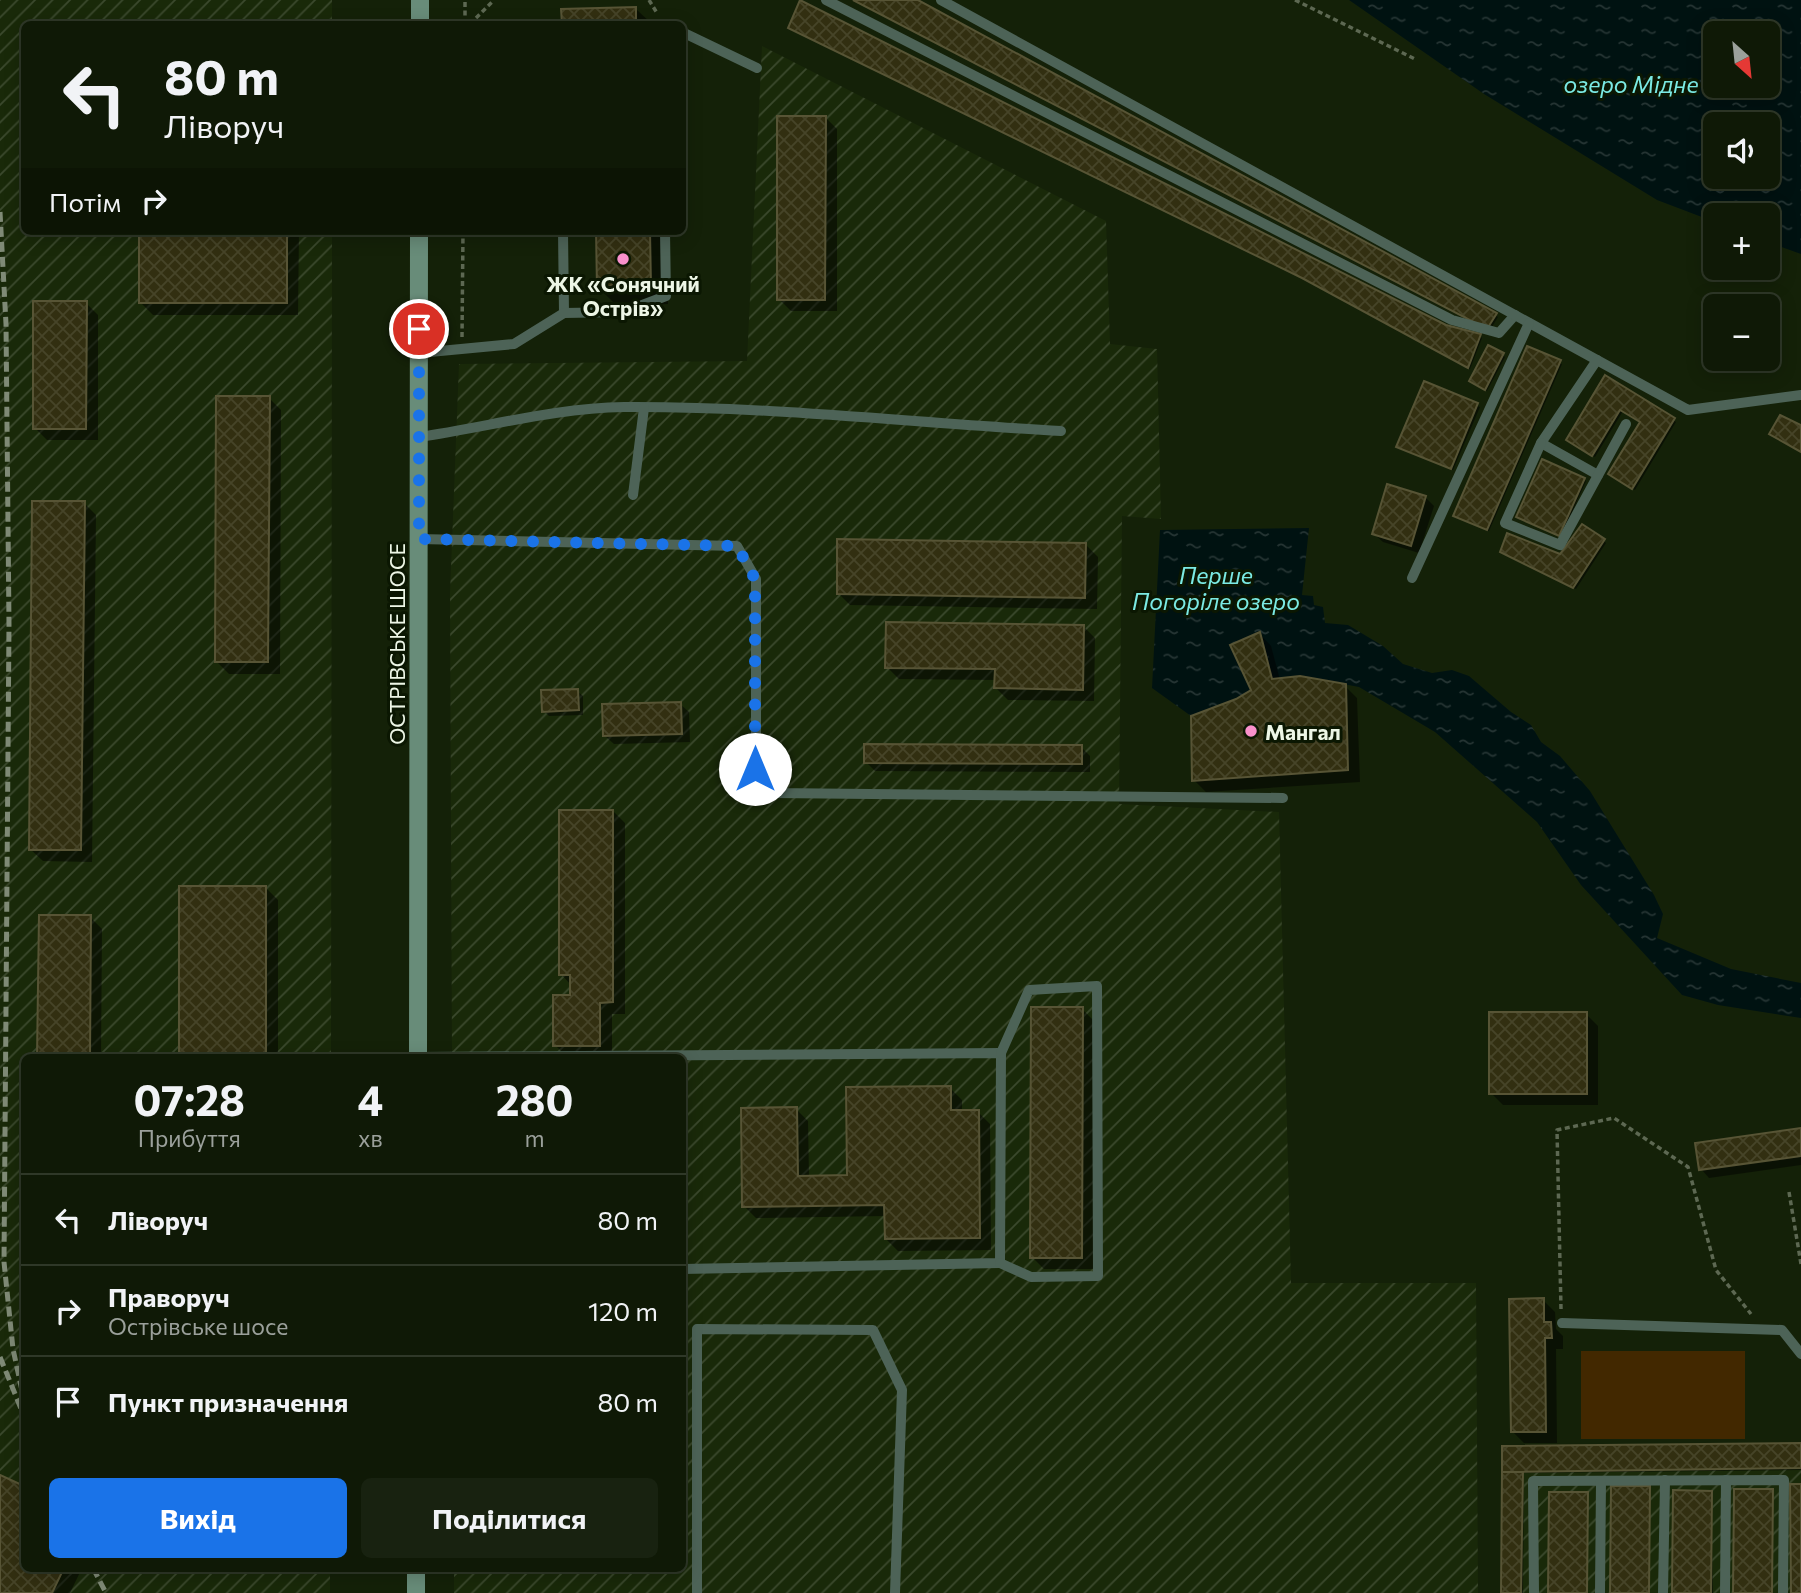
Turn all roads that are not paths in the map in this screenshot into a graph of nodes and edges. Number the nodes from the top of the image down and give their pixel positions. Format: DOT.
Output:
graph roads {
  1 [pos="420,0"];
  2 [pos="826,0"];
  3 [pos="941,0"];
  4 [pos="420,21"];
  5 [pos="686,34"];
  6 [pos="757,68"];
  7 [pos="419,235"];
  8 [pos="563,235"];
  9 [pos="665,235"];
  10 [pos="564,313"];
  11 [pos="1515,315"];
  12 [pos="1529,323"];
  13 [pos="419,353"];
  14 [pos="1597,360"];
  15 [pos="1801,395"];
  16 [pos="644,408"];
  17 [pos="1626,424"];
  18 [pos="1061,431"];
  19 [pos="419,437"];
  20 [pos="1541,443"];
  21 [pos="1598,475"];
  22 [pos="634,495"];
  23 [pos="419,539"];
  24 [pos="1412,578"];
  25 [pos="1283,798"];
  26 [pos="1001,1053"];
  27 [pos="418,1054"];
  28 [pos="686,1055"];
  29 [pos="1000,1263"];
  30 [pos="686,1269"];
  31 [pos="1562,1323"];
  32 [pos="1801,1353"];
  33 [pos="1665,1480"];
  34 [pos="1726,1480"];
  35 [pos="1601,1481"];
  36 [pos="416,1572"];
  37 [pos="416,1593"];
  38 [pos="697,1593"];
  39 [pos="895,1593"];
  40 [pos="1534,1593"];
  41 [pos="1600,1593"];
  42 [pos="1663,1593"];
  43 [pos="1725,1593"];
  44 [pos="1783,1593"];
  1 -- 4 [label="street"];
  2 -- 11 [label="lane"];
  3 -- 11 [label="lane"];
  5 -- 6 [label="lane"];
  7 -- 13 [label="street, ОСТРІВСЬКЕ ШОСЕ"];
  8 -- 10 [label="lane"];
  9 -- 10 [label="lane"];
  10 -- 13 [label="lane"];
  11 -- 12 [label="lane"];
  12 -- 14 [label="lane"];
  12 -- 24 [label="lane"];
  13 -- 19 [label="street, ОСТРІВСЬКЕ ШОСЕ"];
  14 -- 15 [label="lane"];
  14 -- 20 [label="lane"];
  16 -- 18 [label="lane"];
  16 -- 19 [label="lane"];
  16 -- 22 [label="lane"];
  17 -- 21 [label="lane"];
  19 -- 23 [label="street, ОСТРІВСЬКЕ ШОСЕ"];
  20 -- 21 [label="lane"];
  20 -- 21 [label="lane"];
  23 -- 25 [label="lane"];
  23 -- 27 [label="street, ОСТРІВСЬКЕ ШОСЕ"];
  26 -- 28 [label="lane"];
  26 -- 29 [label="lane"];
  26 -- 29 [label="lane"];
  29 -- 30 [label="lane"];
  31 -- 32 [label="lane"];
  33 -- 34 [label="lane"];
  33 -- 35 [label="lane"];
  33 -- 42 [label="lane"];
  34 -- 43 [label="lane"];
  34 -- 44 [label="lane"];
  35 -- 40 [label="lane"];
  35 -- 41 [label="lane"];
  36 -- 37 [label="street"];
  38 -- 39 [label="lane"];
}
